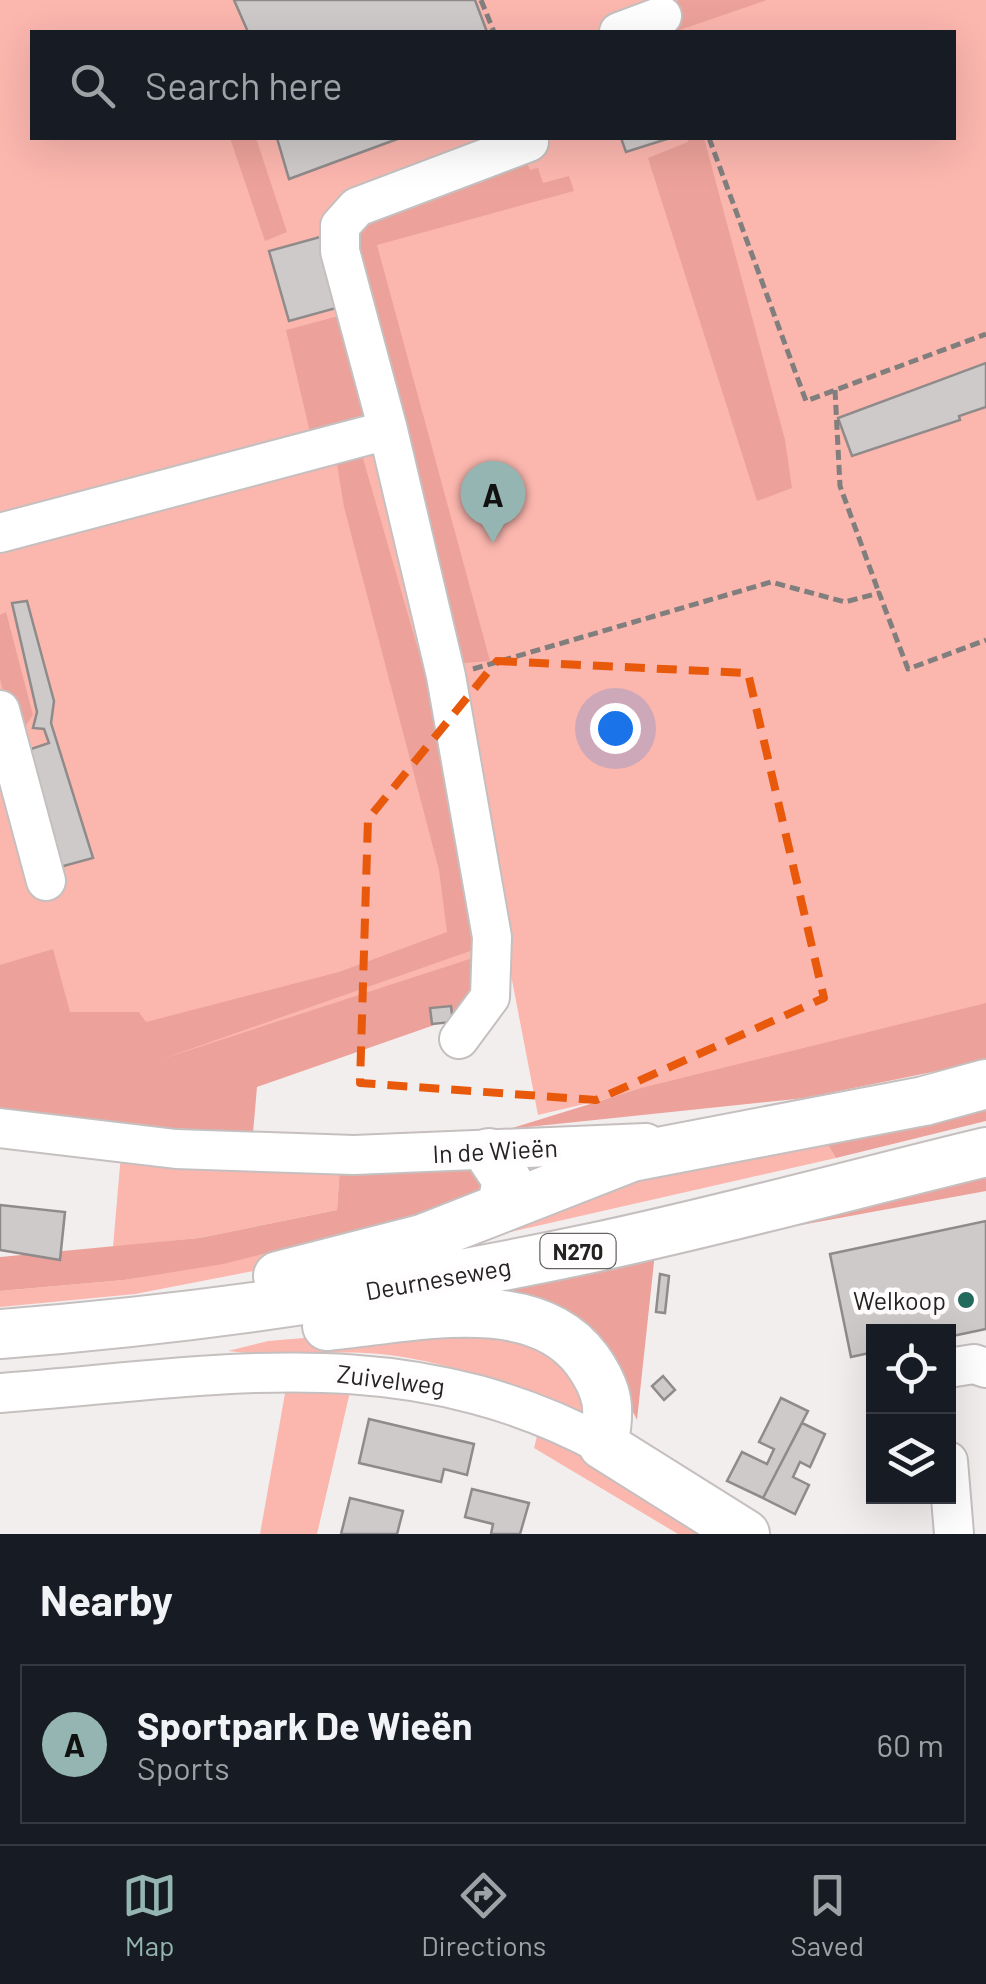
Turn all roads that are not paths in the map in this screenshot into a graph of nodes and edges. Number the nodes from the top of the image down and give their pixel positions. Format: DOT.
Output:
graph roads {
  1 [pos="662,16"];
  2 [pos="624,30"];
  3 [pos="528,140"];
  4 [pos="388,430"];
  5 [pos="0,532"];
  6 [pos="0,710"];
  7 [pos="46,882"];
  8 [pos="459,1039"];
  9 [pos="986,1084"];
  10 [pos="0,1128"];
  11 [pos="688,1144"];
  12 [pos="489,1152"];
  13 [pos="986,1152"];
  14 [pos="502,1204"];
  15 [pos="165,1320"];
  16 [pos="102,1326"];
  17 [pos="0,1334"];
  18 [pos="956,1367"];
  19 [pos="986,1368"];
  20 [pos="0,1393"];
  21 [pos="603,1446"];
  22 [pos="952,1504"];
  23 [pos="745,1534"];
  24 [pos="954,1534"];
  1 -- 2 [label="street"];
  3 -- 4 [label="street"];
  4 -- 5 [label="street"];
  4 -- 8 [label="street"];
  6 -- 7 [label="street"];
  9 -- 11 [label="main road, In de Wieën"];
  10 -- 12 [label="street, In de Wieën"];
  11 -- 12 [label="street, In de Wieën"];
  11 -- 14 [label="main road, N270"];
  12 -- 14 [label="main road"];
  13 -- 15 [label="main road, Deurneseweg / N270"];
  14 -- 16 [label="main road, N270"];
  15 -- 16 [label="main road, Deurneseweg / N270"];
  15 -- 21 [label="main road, N270"];
  16 -- 17 [label="main road, Deurneseweg / N270"];
  18 -- 19 [label="street"];
  20 -- 21 [label="street, Zuivelweg"];
  21 -- 23 [label="main road, Zuivelweg"];
  22 -- 24 [label="street"];
}
